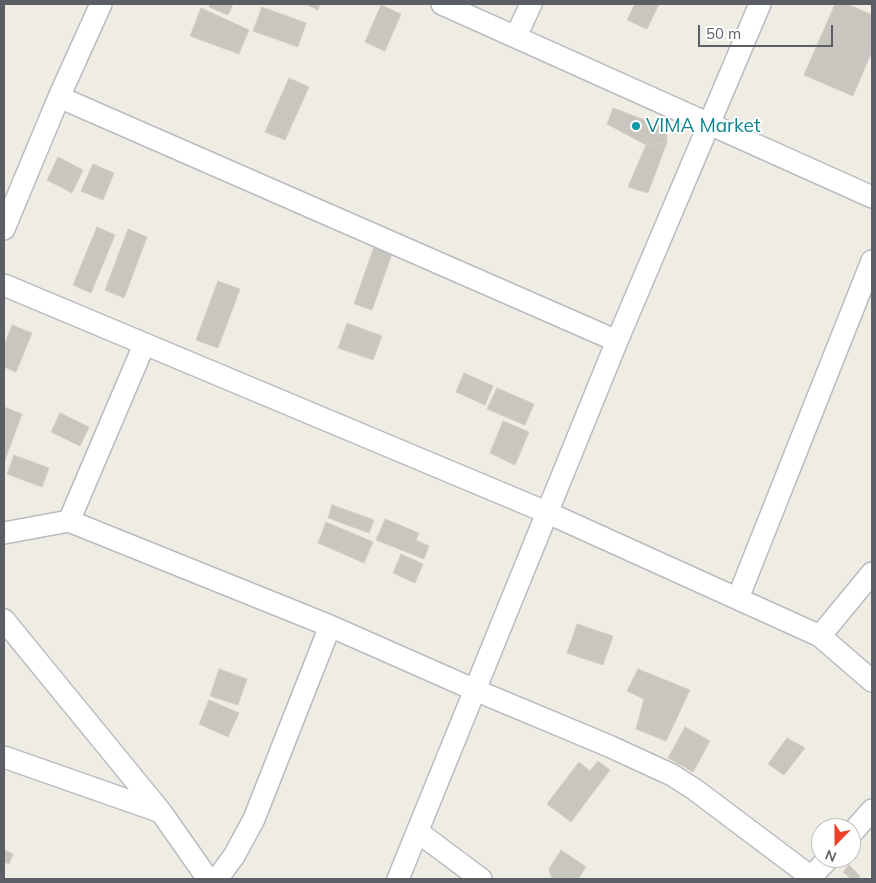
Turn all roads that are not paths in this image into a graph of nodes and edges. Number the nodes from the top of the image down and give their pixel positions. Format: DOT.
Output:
graph roads {
  1 [pos="101,4"];
  2 [pos="442,4"];
  3 [pos="531,4"];
  4 [pos="760,4"];
  5 [pos="516,36"];
  6 [pos="60,97"];
  7 [pos="709,124"];
  8 [pos="872,197"];
  9 [pos="4,229"];
  10 [pos="872,261"];
  11 [pos="4,285"];
  12 [pos="617,341"];
  13 [pos="144,345"];
  14 [pos="546,512"];
  15 [pos="69,521"];
  16 [pos="4,533"];
  17 [pos="872,573"];
  18 [pos="738,598"];
  19 [pos="4,620"];
  20 [pos="330,626"];
  21 [pos="820,636"];
  22 [pos="872,681"];
  23 [pos="474,690"];
  24 [pos="4,757"];
  25 [pos="872,810"];
  26 [pos="161,812"];
  27 [pos="861,823"];
  28 [pos="418,832"];
  29 [pos="820,868"];
  30 [pos="810,878"];
  31 [pos="208,879"];
  32 [pos="217,879"];
  33 [pos="398,879"];
  34 [pos="481,879"];
  1 -- 6 [label="street"];
  2 -- 5 [label="street"];
  3 -- 5 [label="street"];
  4 -- 7 [label="street"];
  5 -- 7 [label="street"];
  6 -- 9 [label="street"];
  6 -- 12 [label="street"];
  7 -- 8 [label="street"];
  7 -- 12 [label="street"];
  10 -- 18 [label="street"];
  11 -- 13 [label="street"];
  12 -- 14 [label="street"];
  13 -- 14 [label="street"];
  13 -- 15 [label="street"];
  14 -- 18 [label="street"];
  14 -- 23 [label="street"];
  15 -- 16 [label="street"];
  15 -- 20 [label="street"];
  17 -- 21 [label="street"];
  18 -- 21 [label="street"];
  19 -- 26 [label="street"];
  20 -- 23 [label="street"];
  20 -- 32 [label="street"];
  21 -- 22 [label="street"];
  23 -- 28 [label="street"];
  23 -- 30 [label="street"];
  24 -- 26 [label="street"];
  25 -- 27 [label="street"];
  26 -- 31 [label="street"];
  28 -- 33 [label="street"];
  28 -- 34 [label="street"];
  29 -- 30 [label="street"];
}
